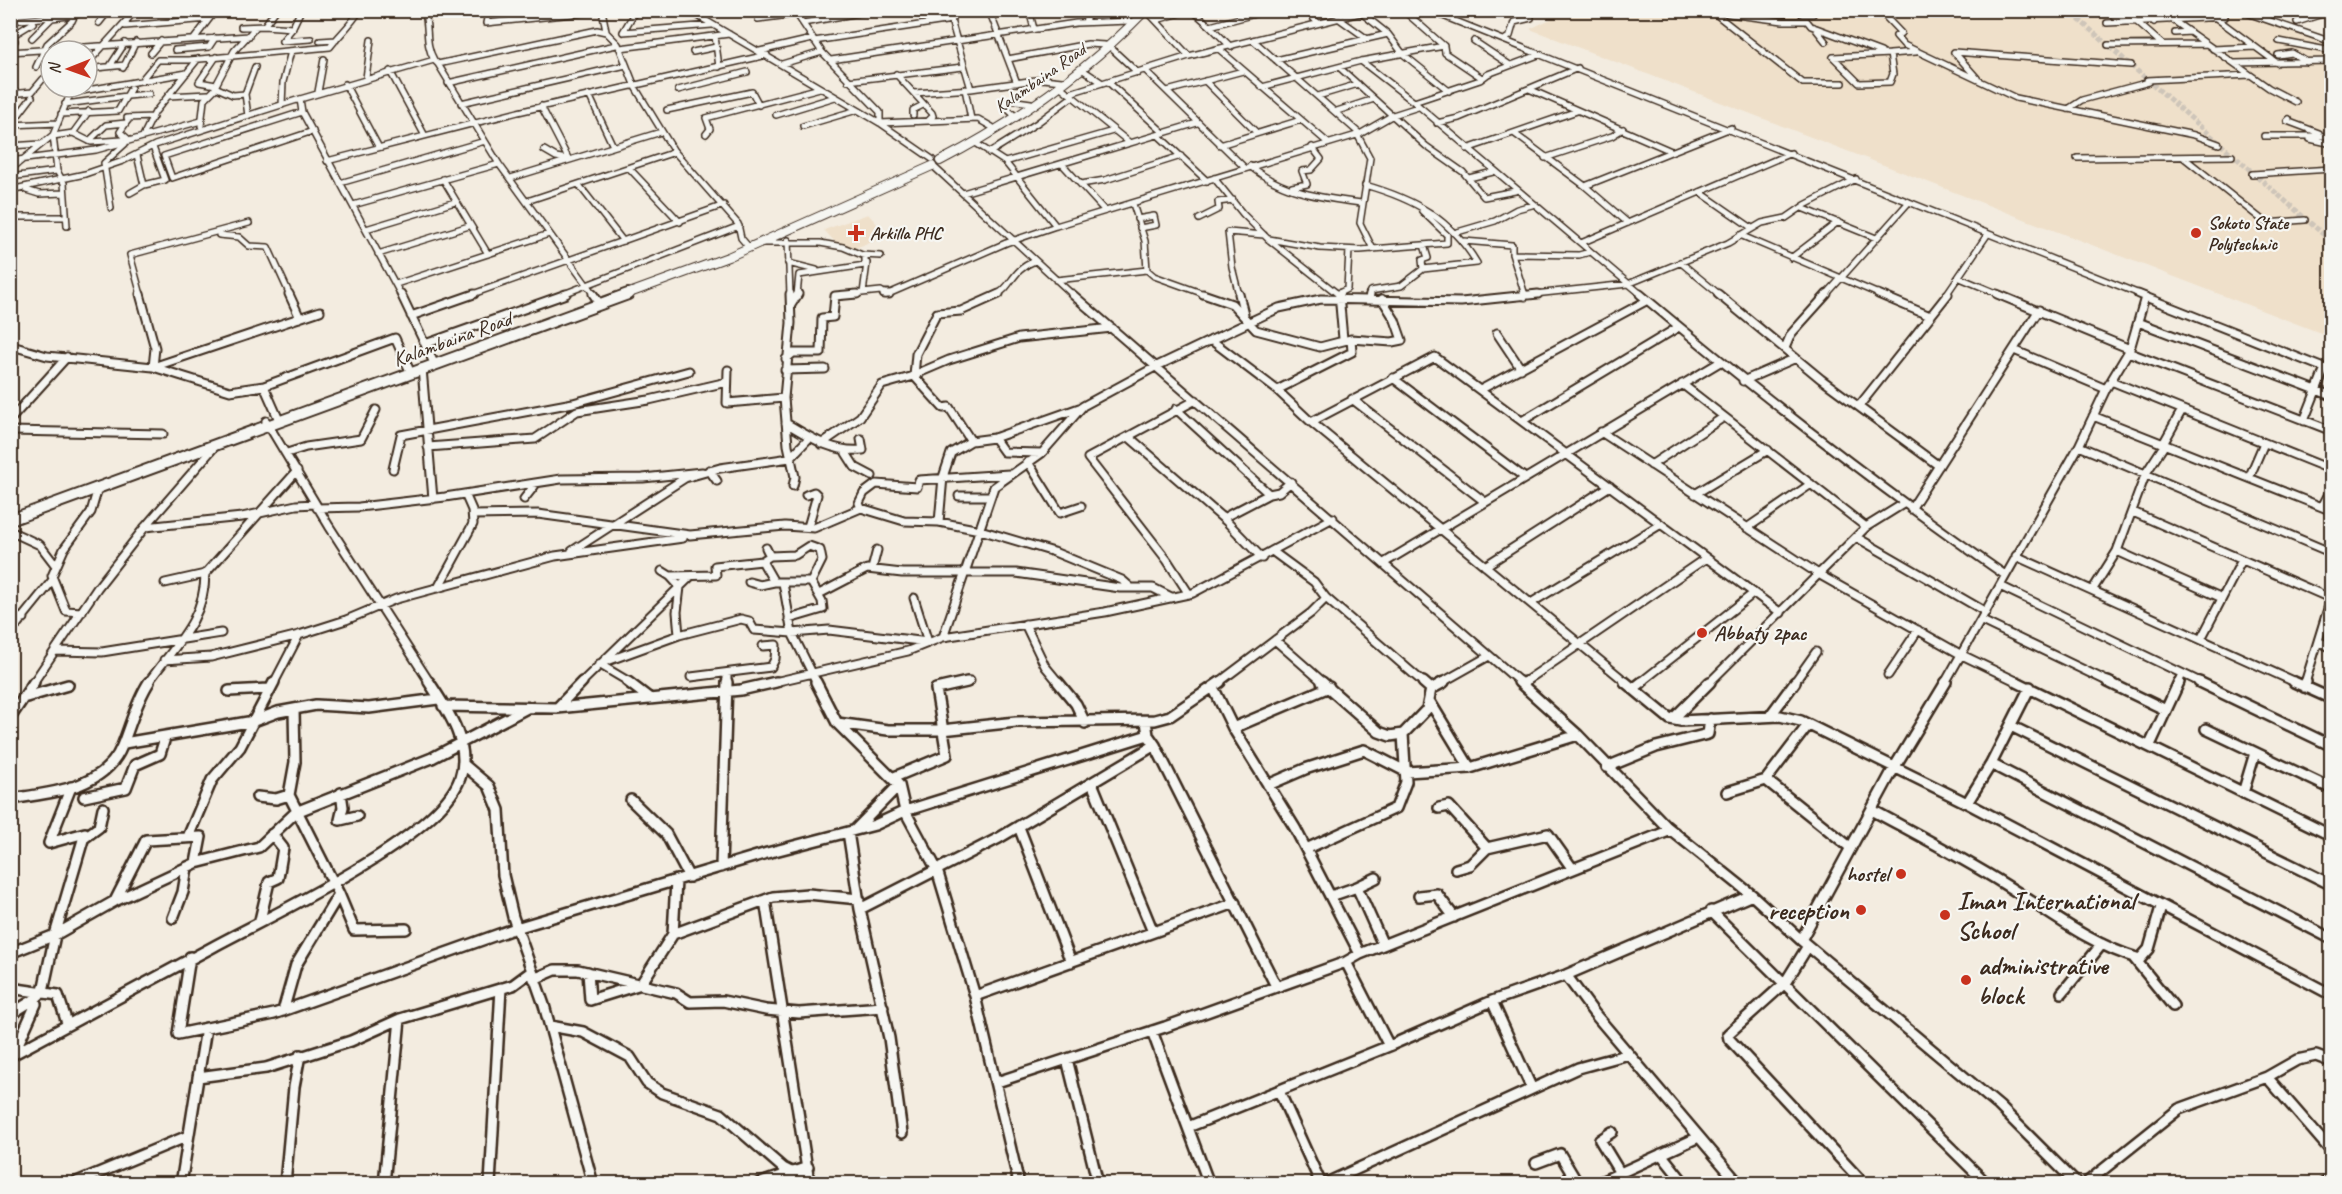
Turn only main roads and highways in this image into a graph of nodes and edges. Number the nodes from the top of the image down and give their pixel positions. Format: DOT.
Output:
graph roads {
  1 [pos="1139,10"];
  2 [pos="1146,10"];
  3 [pos="1108,46"];
  4 [pos="1061,84"];
  5 [pos="972,142"];
  6 [pos="933,162"];
  7 [pos="278,418"];
  8 [pos="267,423"];
  9 [pos="10,515"];
  10 [pos="10,520"];
  1 -- 3 [label="main road, Kalambaina Road"];
  2 -- 3 [label="main road, Kalambaina Road"];
  3 -- 4 [label="main road, Kalambaina Road"];
  3 -- 4 [label="main road, Kalambaina Road"];
  4 -- 5 [label="main road, Kalambaina Road"];
  4 -- 5 [label="main road, Kalambaina Road"];
  5 -- 6 [label="main road"];
  6 -- 7 [label="main road"];
  6 -- 7 [label="main road, Kalambaina Road"];
  7 -- 8 [label="main road"];
  8 -- 9 [label="main road"];
  8 -- 10 [label="main road"];
}
